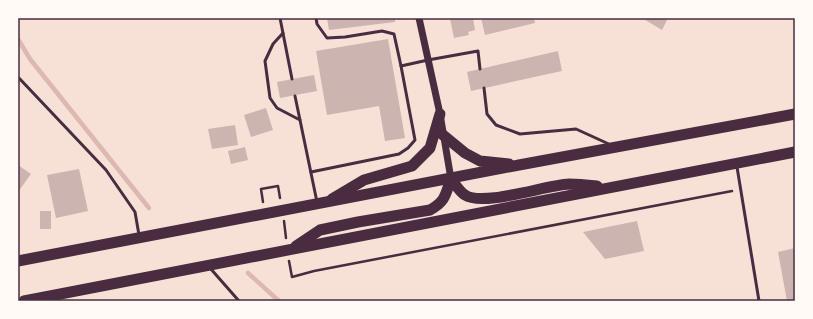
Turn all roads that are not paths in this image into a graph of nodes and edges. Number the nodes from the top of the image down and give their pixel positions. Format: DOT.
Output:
graph roads {
  1 [pos="280,18"];
  2 [pos="316,18"];
  3 [pos="419,18"];
  4 [pos="283,33"];
  5 [pos="428,60"];
  6 [pos="401,66"];
  7 [pos="480,69"];
  8 [pos="18,77"];
  9 [pos="292,79"];
  10 [pos="484,88"];
  11 [pos="295,96"];
  12 [pos="440,114"];
  13 [pos="795,114"];
  14 [pos="300,120"];
  15 [pos="443,135"];
  16 [pos="616,147"];
  17 [pos="795,152"];
  18 [pos="737,163"];
  19 [pos="519,165"];
  20 [pos="311,172"];
  21 [pos="451,179"];
  22 [pos="611,187"];
  23 [pos="321,203"];
  24 [pos="140,238"];
  25 [pos="289,250"];
  26 [pos="18,261"];
  27 [pos="207,265"];
  28 [pos="24,301"];
  29 [pos="239,301"];
  30 [pos="759,301"];
  1 -- 4 [label="lane"];
  2 -- 6 [label="lane"];
  3 -- 5 [label="street"];
  4 -- 9 [label="lane"];
  4 -- 14 [label="lane"];
  5 -- 6 [label="lane"];
  5 -- 7 [label="lane"];
  5 -- 12 [label="street"];
  6 -- 20 [label="lane"];
  8 -- 24 [label="lane"];
  10 -- 16 [label="lane"];
  11 -- 14 [label="lane"];
  12 -- 15 [label="street"];
  12 -- 23 [label="highway"];
  13 -- 16 [label="highway"];
  14 -- 20 [label="lane"];
  15 -- 19 [label="highway"];
  15 -- 21 [label="street"];
  16 -- 19 [label="highway"];
  17 -- 18 [label="highway"];
  18 -- 22 [label="highway"];
  18 -- 30 [label="lane"];
  19 -- 21 [label="highway"];
  20 -- 23 [label="lane"];
  21 -- 22 [label="highway"];
  21 -- 23 [label="highway"];
  21 -- 25 [label="highway"];
  22 -- 25 [label="highway"];
  23 -- 24 [label="highway"];
  24 -- 26 [label="highway"];
  25 -- 27 [label="highway"];
  27 -- 28 [label="highway"];
  27 -- 29 [label="lane"];
}
